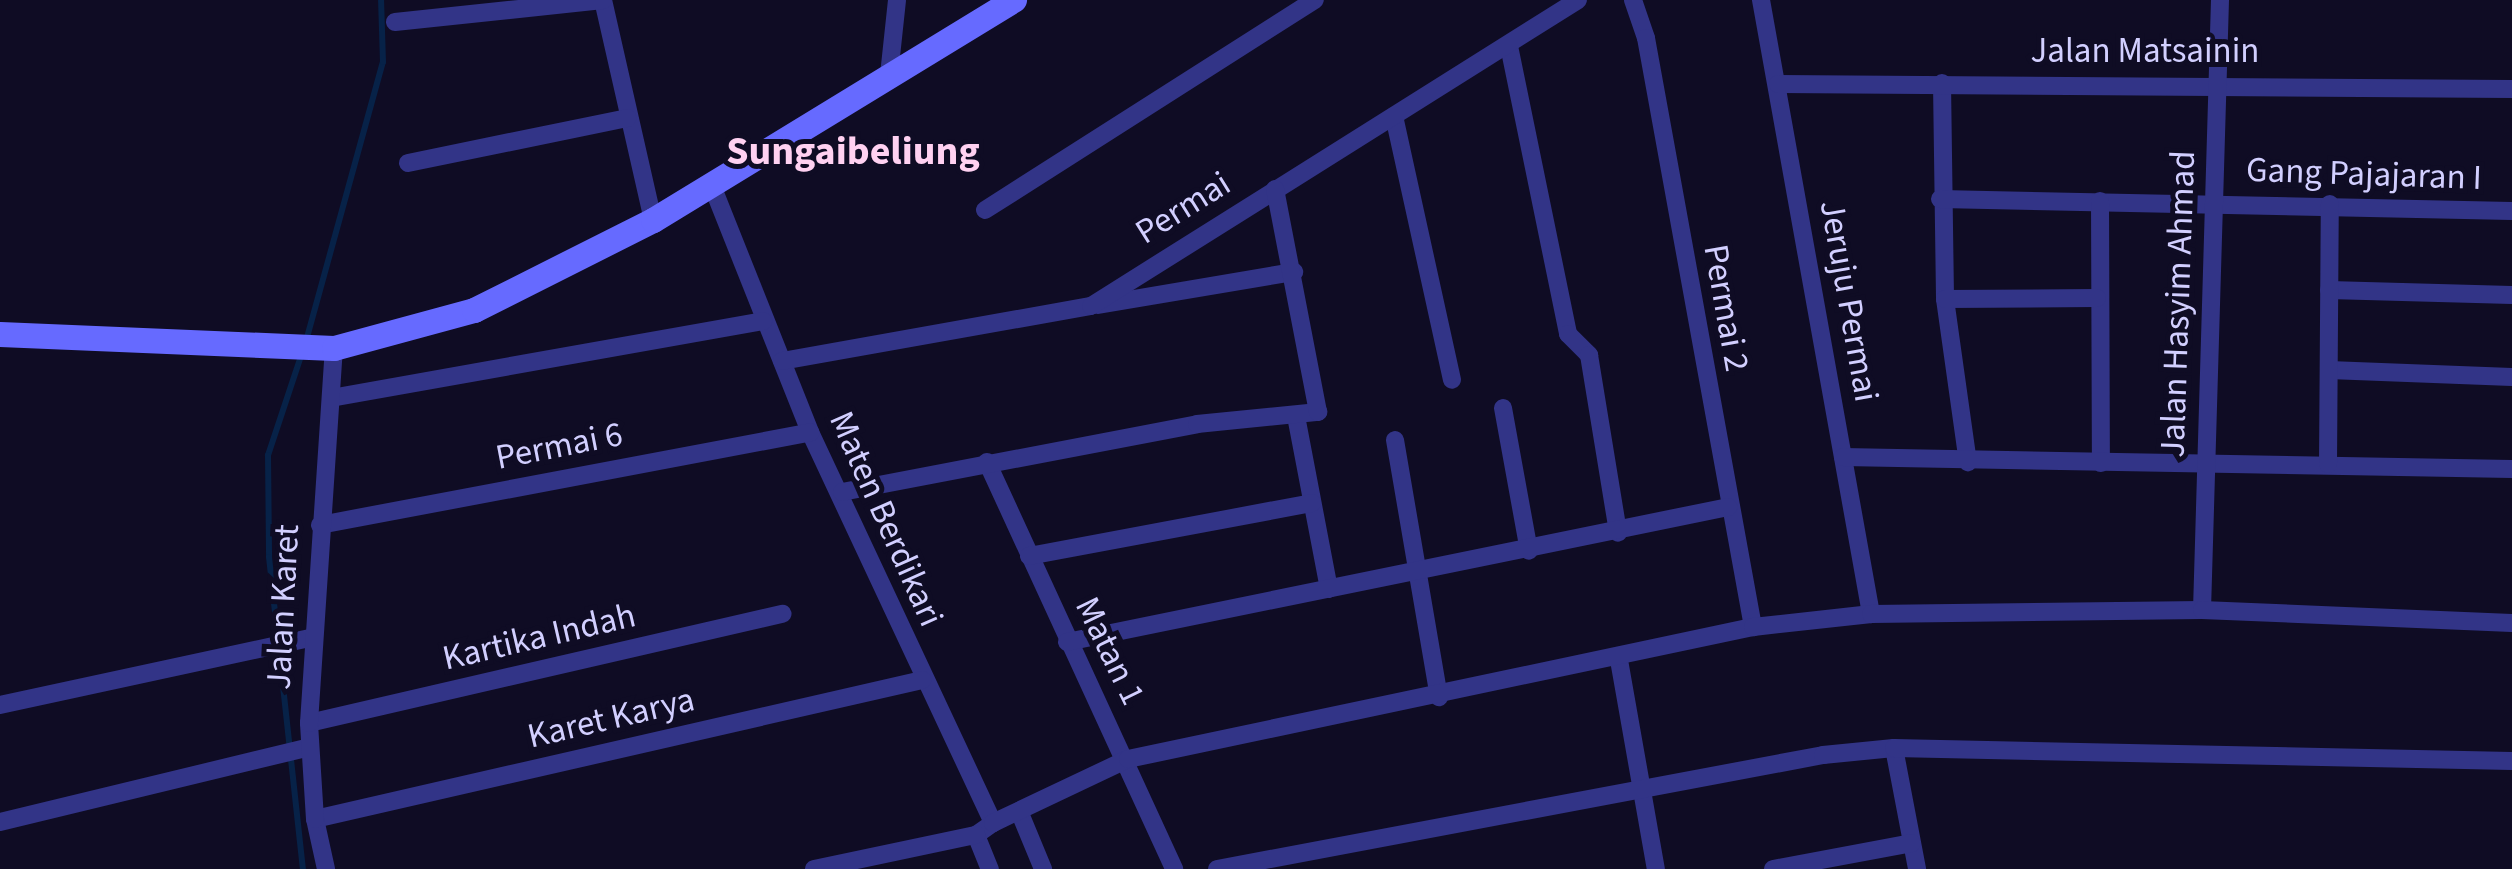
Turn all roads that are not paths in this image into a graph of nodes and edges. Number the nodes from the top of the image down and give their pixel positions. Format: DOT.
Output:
graph roads {
  1 [pos="603,0"];
  2 [pos="897,0"];
  3 [pos="1014,0"];
  4 [pos="1315,0"];
  5 [pos="1578,0"];
  6 [pos="1633,0"];
  7 [pos="1760,0"];
  8 [pos="2220,0"];
  9 [pos="394,22"];
  10 [pos="1509,46"];
  11 [pos="889,74"];
  12 [pos="1942,83"];
  13 [pos="2217,83"];
  14 [pos="1778,84"];
  15 [pos="2512,89"];
  16 [pos="1394,116"];
  17 [pos="627,118"];
  18 [pos="408,162"];
  19 [pos="711,184"];
  20 [pos="1275,189"];
  21 [pos="1940,199"];
  22 [pos="2100,201"];
  23 [pos="2214,202"];
  24 [pos="2330,204"];
  25 [pos="985,210"];
  26 [pos="2512,210"];
  27 [pos="653,220"];
  28 [pos="1294,272"];
  29 [pos="2329,290"];
  30 [pos="2512,295"];
  31 [pos="2097,298"];
  32 [pos="1944,299"];
  33 [pos="1092,306"];
  34 [pos="763,320"];
  35 [pos="0,334"];
  36 [pos="332,348"];
  37 [pos="782,361"];
  38 [pos="2328,370"];
  39 [pos="2512,378"];
  40 [pos="1452,380"];
  41 [pos="330,398"];
  42 [pos="1503,408"];
  43 [pos="1296,416"];
  44 [pos="810,432"];
  45 [pos="1395,440"];
  46 [pos="1843,458"];
  47 [pos="987,462"];
  48 [pos="1968,462"];
  49 [pos="2101,463"];
  50 [pos="2206,464"];
  51 [pos="2328,464"];
  52 [pos="2512,470"];
  53 [pos="842,492"];
  54 [pos="1312,503"];
  55 [pos="1728,506"];
  56 [pos="320,524"];
  57 [pos="1618,533"];
  58 [pos="1529,552"];
  59 [pos="1029,556"];
  60 [pos="1418,572"];
  61 [pos="1329,589"];
  62 [pos="2202,610"];
  63 [pos="783,614"];
  64 [pos="1870,614"];
  65 [pos="2512,622"];
  66 [pos="1753,628"];
  67 [pos="304,639"];
  68 [pos="1067,642"];
  69 [pos="1618,660"];
  70 [pos="922,680"];
  71 [pos="1439,697"];
  72 [pos="0,706"];
  73 [pos="309,723"];
  74 [pos="305,748"];
  75 [pos="1894,748"];
  76 [pos="1128,759"];
  77 [pos="2512,762"];
  78 [pos="1642,790"];
  79 [pos="1018,811"];
  80 [pos="315,819"];
  81 [pos="0,822"];
  82 [pos="993,823"];
  83 [pos="976,834"];
  84 [pos="1912,843"];
  85 [pos="326,869"];
  86 [pos="814,869"];
  87 [pos="990,869"];
  88 [pos="1044,869"];
  89 [pos="1174,869"];
  90 [pos="1217,869"];
  91 [pos="1656,869"];
  92 [pos="1773,869"];
  93 [pos="1917,869"];
  1 -- 9 [label="street"];
  1 -- 17 [label="street"];
  2 -- 11 [label="street"];
  3 -- 11 [label="street"];
  4 -- 25 [label="street"];
  5 -- 10 [label="street, Permai"];
  6 -- 55 [label="street, Permai 2"];
  7 -- 14 [label="street, Jeruju Permai"];
  8 -- 13 [label="street, Jalan Hasyim Ahmad"];
  10 -- 16 [label="street, Permai"];
  10 -- 57 [label="street"];
  11 -- 19 [label="street"];
  12 -- 13 [label="street, Jalan Matsainin"];
  12 -- 14 [label="street, Jalan Matsainin"];
  12 -- 21 [label="street"];
  13 -- 15 [label="street, Jalan Matsainin"];
  13 -- 23 [label="street, Jalan Hasyim Ahmad"];
  14 -- 46 [label="street, Jeruju Permai"];
  16 -- 20 [label="street, Permai"];
  16 -- 40 [label="street"];
  17 -- 18 [label="street"];
  17 -- 27 [label="street"];
  19 -- 27 [label="street"];
  19 -- 34 [label="street, Maten Berdikari"];
  20 -- 28 [label="street"];
  20 -- 33 [label="street, Permai"];
  21 -- 22 [label="street, Gang Pajajaran I"];
  21 -- 32 [label="street"];
  22 -- 23 [label="street, Gang Pajajaran I"];
  22 -- 31 [label="street"];
  23 -- 24 [label="street, Gang Pajajaran I"];
  23 -- 50 [label="street, Jalan Hasyim Ahmad"];
  24 -- 26 [label="street, Gang Pajajaran I"];
  24 -- 29 [label="street"];
  27 -- 36 [label="street"];
  28 -- 33 [label="street"];
  28 -- 43 [label="street"];
  29 -- 30 [label="street"];
  29 -- 38 [label="street"];
  31 -- 32 [label="street"];
  31 -- 49 [label="street"];
  32 -- 48 [label="street"];
  33 -- 37 [label="street, Permai"];
  34 -- 37 [label="street, Maten Berdikari"];
  34 -- 41 [label="street"];
  35 -- 36 [label="street"];
  36 -- 41 [label="street, Jalan Karet"];
  37 -- 44 [label="street, Maten Berdikari"];
  38 -- 39 [label="street"];
  38 -- 51 [label="street"];
  41 -- 56 [label="street, Jalan Karet"];
  42 -- 58 [label="street"];
  43 -- 47 [label="street"];
  43 -- 54 [label="street"];
  44 -- 53 [label="street, Maten Berdikari"];
  44 -- 56 [label="street, Permai 6"];
  45 -- 60 [label="street"];
  46 -- 48 [label="street"];
  46 -- 64 [label="street, Jeruju Permai"];
  47 -- 53 [label="street"];
  47 -- 59 [label="street, Matan 1"];
  48 -- 49 [label="street"];
  49 -- 50 [label="street"];
  50 -- 51 [label="street"];
  50 -- 62 [label="street, Jalan Hasyim Ahmad"];
  51 -- 52 [label="street"];
  53 -- 70 [label="street, Maten Berdikari"];
  54 -- 59 [label="street"];
  54 -- 61 [label="street"];
  55 -- 57 [label="street"];
  55 -- 66 [label="street, Permai 2"];
  56 -- 67 [label="street, Jalan Karet"];
  57 -- 58 [label="street"];
  58 -- 60 [label="street"];
  59 -- 68 [label="street, Matan 1"];
  60 -- 61 [label="street"];
  60 -- 71 [label="street"];
  61 -- 68 [label="street"];
  62 -- 64 [label="street"];
  62 -- 65 [label="street"];
  63 -- 73 [label="street, Kartika Indah"];
  64 -- 66 [label="street"];
  66 -- 69 [label="street"];
  67 -- 72 [label="street"];
  67 -- 73 [label="street, Jalan Karet"];
  68 -- 76 [label="street, Matan 1"];
  69 -- 71 [label="street"];
  69 -- 78 [label="street"];
  70 -- 80 [label="street, Karet Karya"];
  70 -- 82 [label="street, Maten Berdikari"];
  71 -- 76 [label="street"];
  73 -- 74 [label="street, Jalan Karet"];
  74 -- 80 [label="street, Jalan Karet"];
  74 -- 81 [label="street"];
  75 -- 77 [label="street"];
  75 -- 78 [label="street"];
  75 -- 84 [label="street"];
  76 -- 79 [label="street"];
  76 -- 89 [label="street, Matan 1"];
  78 -- 90 [label="street"];
  78 -- 91 [label="street"];
  79 -- 82 [label="street"];
  79 -- 88 [label="street"];
  80 -- 85 [label="street, Jalan Karet"];
  82 -- 83 [label="street"];
  83 -- 86 [label="street"];
  83 -- 87 [label="street"];
  84 -- 92 [label="street"];
  84 -- 93 [label="street"];
}
